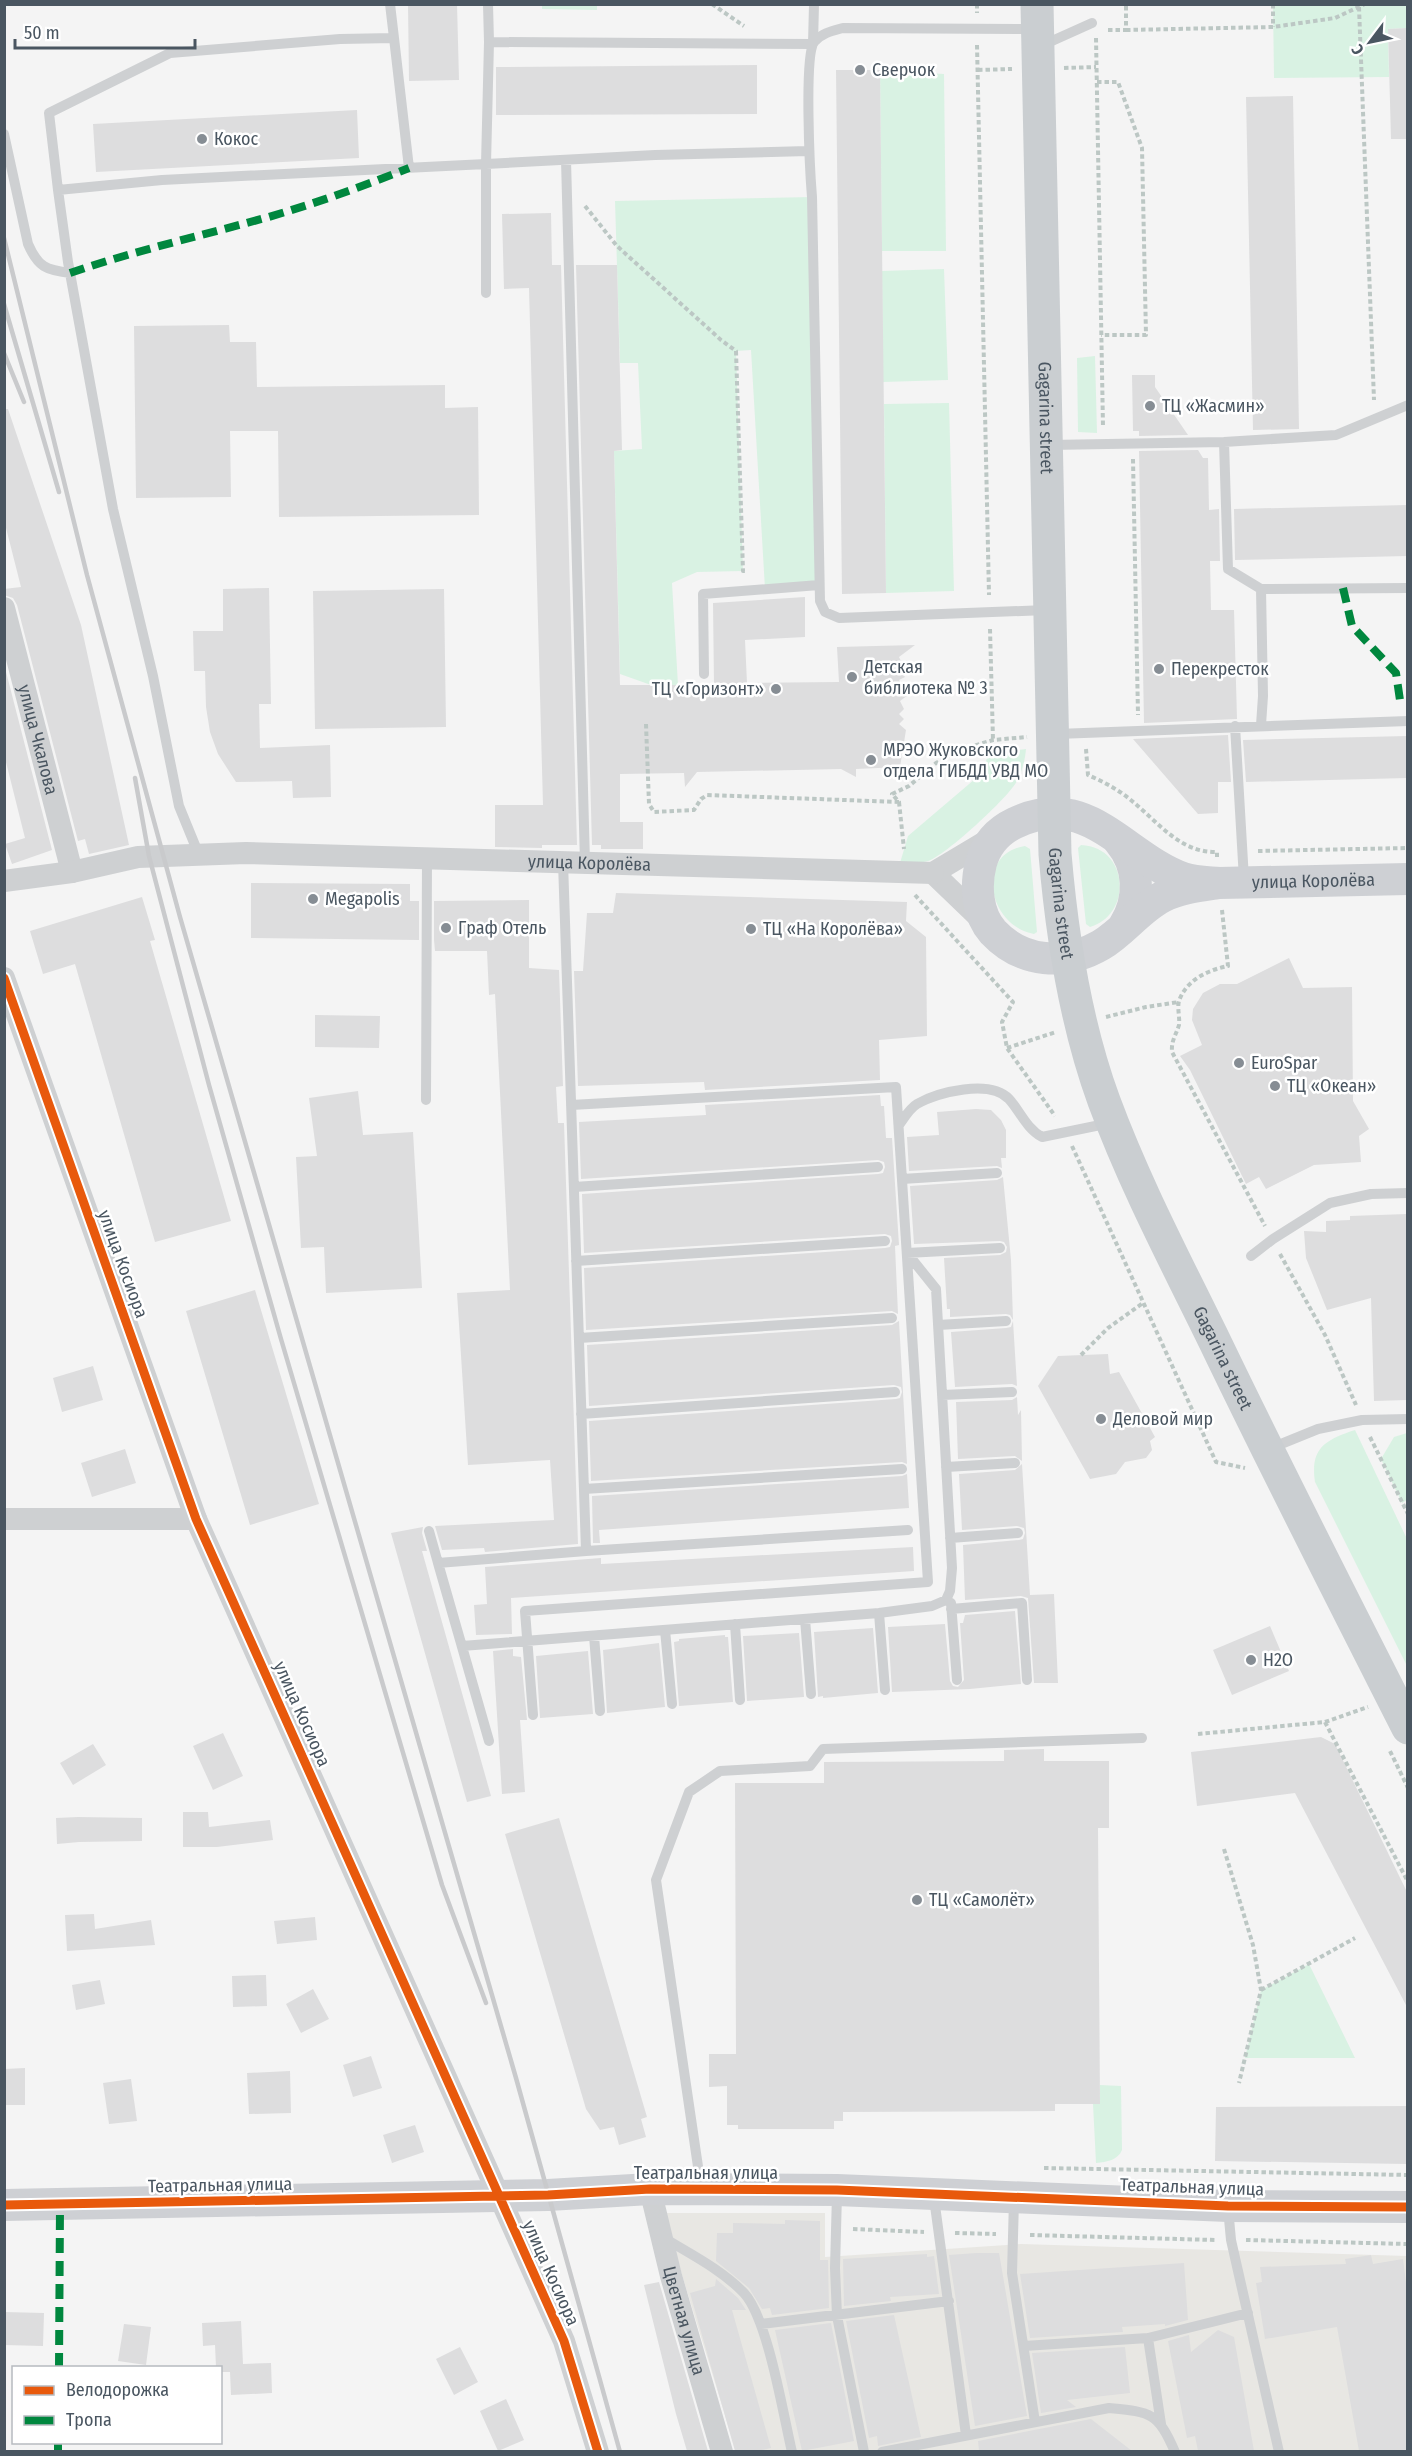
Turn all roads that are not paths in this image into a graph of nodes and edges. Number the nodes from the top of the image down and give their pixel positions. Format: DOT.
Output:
graph roads {
  1 [pos="390,4"];
  2 [pos="488,4"];
  3 [pos="814,4"];
  4 [pos="1037,27"];
  5 [pos="1094,27"];
  6 [pos="394,38"];
  7 [pos="489,42"];
  8 [pos="813,44"];
  9 [pos="4,134"];
  10 [pos="808,151"];
  11 [pos="566,160"];
  12 [pos="486,164"];
  13 [pos="408,168"];
  14 [pos="58,190"];
  15 [pos="70,273"];
  16 [pos="486,293"];
  17 [pos="1407,405"];
  18 [pos="1224,442"];
  19 [pos="1046,446"];
  20 [pos="819,585"];
  21 [pos="1407,588"];
  22 [pos="1261,589"];
  23 [pos="4,608"];
  24 [pos="1049,610"];
  25 [pos="705,674"];
  26 [pos="1407,721"];
  27 [pos="1261,725"];
  28 [pos="1234,726"];
  29 [pos="1052,735"];
  30 [pos="1053,814"];
  31 [pos="998,834"];
  32 [pos="1115,835"];
  33 [pos="200,855"];
  34 [pos="427,858"];
  35 [pos="574,863"];
  36 [pos="72,872"];
  37 [pos="933,873"];
  38 [pos="1407,879"];
  39 [pos="4,881"];
  40 [pos="1232,883"];
  41 [pos="1124,926"];
  42 [pos="990,928"];
  43 [pos="1068,958"];
  44 [pos="4,978"];
  45 [pos="426,1100"];
  46 [pos="571,1105"];
  47 [pos="1113,1122"];
  48 [pos="899,1125"];
  49 [pos="878,1167"];
  50 [pos="997,1173"];
  51 [pos="902,1179"];
  52 [pos="574,1187"];
  53 [pos="1407,1193"];
  54 [pos="885,1241"];
  55 [pos="1000,1248"];
  56 [pos="907,1253"];
  57 [pos="1251,1256"];
  58 [pos="576,1261"];
  59 [pos="892,1318"];
  60 [pos="1006,1321"];
  61 [pos="938,1325"];
  62 [pos="579,1338"];
  63 [pos="896,1392"];
  64 [pos="1012,1392"];
  65 [pos="942,1395"];
  66 [pos="581,1414"];
  67 [pos="1407,1419"];
  68 [pos="1257,1459"];
  69 [pos="1015,1463"];
  70 [pos="946,1467"];
  71 [pos="902,1469"];
  72 [pos="584,1489"];
  73 [pos="4,1519"];
  74 [pos="196,1519"];
  75 [pos="909,1530"];
  76 [pos="429,1531"];
  77 [pos="1018,1533"];
  78 [pos="950,1538"];
  79 [pos="586,1551"];
  80 [pos="438,1563"];
  81 [pos="950,1591"];
  82 [pos="951,1609"];
  83 [pos="879,1613"];
  84 [pos="805,1619"];
  85 [pos="735,1624"];
  86 [pos="665,1630"];
  87 [pos="594,1636"];
  88 [pos="527,1641"];
  89 [pos="462,1646"];
  90 [pos="957,1680"];
  91 [pos="1027,1680"];
  92 [pos="885,1690"];
  93 [pos="811,1694"];
  94 [pos="740,1700"];
  95 [pos="672,1704"];
  96 [pos="600,1711"];
  97 [pos="533,1715"];
  98 [pos="1142,1738"];
  99 [pos="1398,1738"];
  100 [pos="489,1741"];
  101 [pos="650,2189"];
  102 [pos="701,2189"];
  103 [pos="837,2190"];
  104 [pos="934,2194"];
  105 [pos="498,2195"];
  106 [pos="1014,2197"];
  107 [pos="4,2205"];
  108 [pos="1228,2206"];
  109 [pos="1407,2207"];
  110 [pos="662,2237"];
  111 [pos="949,2301"];
  112 [pos="1248,2313"];
  113 [pos="837,2316"];
  114 [pos="761,2324"];
  115 [pos="1148,2338"];
  116 [pos="1024,2346"];
  117 [pos="1035,2422"];
  118 [pos="1161,2424"];
  119 [pos="966,2435"];
  120 [pos="598,2451"];
  121 [pos="722,2451"];
  122 [pos="792,2451"];
  123 [pos="864,2451"];
  124 [pos="882,2451"];
  125 [pos="1174,2451"];
  126 [pos="1279,2451"];
  1 -- 6 [label="lane"];
  2 -- 7 [label="lane"];
  3 -- 8 [label="lane"];
  4 -- 5 [label="lane"];
  4 -- 8 [label="lane"];
  4 -- 19 [label="main road, Gagarina street"];
  6 -- 13 [label="lane"];
  6 -- 14 [label="lane"];
  7 -- 8 [label="lane"];
  7 -- 12 [label="lane"];
  8 -- 10 [label="lane"];
  9 -- 15 [label="lane"];
  10 -- 11 [label="lane"];
  10 -- 20 [label="lane"];
  11 -- 12 [label="lane"];
  11 -- 35 [label="lane"];
  12 -- 13 [label="lane"];
  12 -- 16 [label="lane"];
  13 -- 14 [label="lane"];
  14 -- 15 [label="lane"];
  15 -- 33 [label="lane"];
  17 -- 18 [label="lane"];
  18 -- 19 [label="lane"];
  18 -- 22 [label="lane"];
  19 -- 24 [label="main road, Gagarina street"];
  20 -- 24 [label="lane"];
  20 -- 25 [label="lane"];
  21 -- 22 [label="lane"];
  22 -- 27 [label="lane"];
  23 -- 36 [label="street, улица Чкалова"];
  24 -- 29 [label="main road, Gagarina street"];
  26 -- 27 [label="lane"];
  27 -- 28 [label="lane"];
  28 -- 29 [label="lane"];
  28 -- 40 [label="lane"];
  29 -- 30 [label="main road, Gagarina street"];
  30 -- 31 [label="street"];
  30 -- 32 [label="street"];
  30 -- 43 [label="main road, Gagarina street"];
  31 -- 37 [label="street"];
  31 -- 42 [label="street"];
  32 -- 40 [label="street"];
  32 -- 41 [label="street"];
  33 -- 34 [label="street, улица Королёва"];
  33 -- 36 [label="street, улица Королёва"];
  34 -- 35 [label="street, улица Королёва"];
  34 -- 45 [label="lane"];
  35 -- 37 [label="street, улица Королёва"];
  35 -- 46 [label="lane"];
  36 -- 39 [label="street, улица Королёва"];
  37 -- 42 [label="street"];
  38 -- 40 [label="street, улица Королёва"];
  40 -- 41 [label="street"];
  41 -- 43 [label="street"];
  42 -- 43 [label="street"];
  43 -- 47 [label="main road, Gagarina street"];
  44 -- 74 [label="street, улица Косиора"];
  46 -- 48 [label="lane"];
  46 -- 52 [label="lane"];
  47 -- 48 [label="lane"];
  47 -- 68 [label="main road, Gagarina street"];
  48 -- 51 [label="lane"];
  49 -- 52 [label="lane"];
  50 -- 51 [label="lane"];
  51 -- 56 [label="lane"];
  52 -- 58 [label="lane"];
  53 -- 57 [label="lane"];
  54 -- 58 [label="lane"];
  55 -- 56 [label="lane"];
  56 -- 61 [label="lane"];
  56 -- 88 [label="lane"];
  58 -- 62 [label="lane"];
  59 -- 62 [label="lane"];
  60 -- 61 [label="lane"];
  61 -- 65 [label="lane"];
  62 -- 66 [label="lane"];
  63 -- 66 [label="lane"];
  64 -- 65 [label="lane"];
  65 -- 70 [label="lane"];
  66 -- 72 [label="lane"];
  67 -- 68 [label="lane"];
  68 -- 99 [label="main road, Gagarina street"];
  69 -- 70 [label="lane"];
  70 -- 78 [label="lane"];
  71 -- 72 [label="lane"];
  72 -- 79 [label="lane"];
  73 -- 74 [label="street"];
  74 -- 105 [label="street, улица Косиора"];
  75 -- 79 [label="lane"];
  76 -- 80 [label="lane"];
  77 -- 78 [label="lane"];
  78 -- 81 [label="lane"];
  79 -- 80 [label="lane"];
  80 -- 89 [label="lane"];
  81 -- 82 [label="lane"];
  81 -- 83 [label="lane"];
  82 -- 90 [label="lane"];
  82 -- 91 [label="lane"];
  83 -- 84 [label="lane"];
  83 -- 92 [label="lane"];
  84 -- 85 [label="lane"];
  84 -- 93 [label="lane"];
  85 -- 86 [label="lane"];
  85 -- 94 [label="lane"];
  86 -- 87 [label="lane"];
  86 -- 95 [label="lane"];
  87 -- 88 [label="lane"];
  87 -- 96 [label="lane"];
  88 -- 89 [label="lane"];
  88 -- 97 [label="lane"];
  89 -- 100 [label="lane"];
  98 -- 102 [label="lane"];
  101 -- 102 [label="street, Театральная улица"];
  101 -- 105 [label="street, Театральная улица"];
  101 -- 110 [label="street, Цветная улица"];
  102 -- 103 [label="street, Театральная улица"];
  103 -- 104 [label="street, Театральная улица"];
  103 -- 113 [label="lane"];
  104 -- 106 [label="street, Театральная улица"];
  104 -- 111 [label="lane"];
  105 -- 107 [label="street, Театральная улица"];
  105 -- 120 [label="street, улица Косиора"];
  106 -- 108 [label="street, Театральная улица"];
  106 -- 116 [label="lane"];
  108 -- 109 [label="street, Театральная улица"];
  108 -- 112 [label="lane"];
  110 -- 114 [label="lane"];
  110 -- 121 [label="street, Цветная улица"];
  111 -- 113 [label="lane"];
  111 -- 119 [label="lane"];
  112 -- 115 [label="lane"];
  112 -- 126 [label="lane"];
  113 -- 114 [label="lane"];
  113 -- 123 [label="lane"];
  114 -- 122 [label="lane"];
  115 -- 116 [label="lane"];
  115 -- 118 [label="lane"];
  116 -- 117 [label="lane"];
  117 -- 118 [label="lane"];
  117 -- 119 [label="lane"];
  118 -- 125 [label="lane"];
  119 -- 124 [label="lane"];
}
